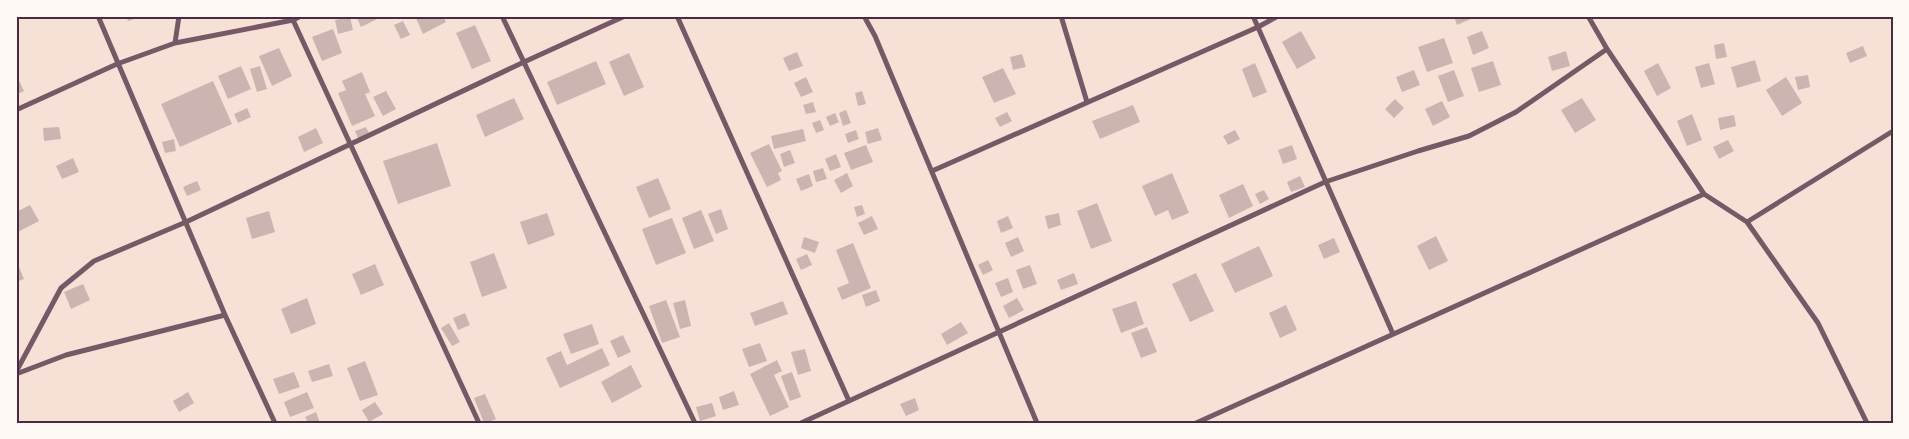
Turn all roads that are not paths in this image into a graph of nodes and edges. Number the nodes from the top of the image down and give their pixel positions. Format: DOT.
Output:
graph roads {
  1 [pos="98,16"];
  2 [pos="179,16"];
  3 [pos="301,16"];
  4 [pos="502,16"];
  5 [pos="625,16"];
  6 [pos="677,16"];
  7 [pos="864,16"];
  8 [pos="1061,16"];
  9 [pos="1253,16"];
  10 [pos="1278,16"];
  11 [pos="1588,16"];
  12 [pos="293,20"];
  13 [pos="1258,27"];
  14 [pos="175,43"];
  15 [pos="1607,49"];
  16 [pos="524,62"];
  17 [pos="117,64"];
  18 [pos="1087,102"];
  19 [pos="16,110"];
  20 [pos="1893,131"];
  21 [pos="350,144"];
  22 [pos="932,171"];
  23 [pos="1324,182"];
  24 [pos="1704,194"];
  25 [pos="186,222"];
  26 [pos="1747,222"];
  27 [pos="225,315"];
  28 [pos="999,332"];
  29 [pos="1393,334"];
  30 [pos="16,373"];
  31 [pos="849,401"];
  32 [pos="275,423"];
  33 [pos="479,423"];
  34 [pos="694,423"];
  35 [pos="800,423"];
  36 [pos="1037,423"];
  37 [pos="1196,423"];
  38 [pos="1867,423"];
  1 -- 17 [label="street"];
  2 -- 14 [label="street"];
  3 -- 12 [label="street"];
  4 -- 16 [label="street"];
  5 -- 16 [label="street"];
  6 -- 31 [label="street"];
  7 -- 22 [label="street"];
  8 -- 18 [label="street"];
  9 -- 13 [label="street"];
  10 -- 13 [label="street"];
  11 -- 15 [label="street"];
  12 -- 14 [label="street"];
  12 -- 21 [label="street"];
  13 -- 18 [label="street"];
  13 -- 23 [label="street"];
  14 -- 17 [label="street"];
  15 -- 23 [label="street"];
  15 -- 24 [label="street"];
  16 -- 21 [label="street"];
  16 -- 34 [label="street"];
  17 -- 19 [label="street"];
  17 -- 25 [label="street"];
  18 -- 22 [label="street"];
  20 -- 26 [label="street"];
  21 -- 25 [label="street"];
  21 -- 33 [label="street"];
  22 -- 28 [label="street"];
  23 -- 28 [label="street"];
  23 -- 29 [label="street"];
  24 -- 26 [label="street"];
  24 -- 29 [label="street"];
  25 -- 27 [label="street"];
  25 -- 30 [label="street"];
  26 -- 38 [label="street"];
  27 -- 30 [label="street"];
  27 -- 32 [label="street"];
  28 -- 31 [label="street"];
  28 -- 36 [label="street"];
  29 -- 37 [label="street"];
  31 -- 35 [label="street"];
}
